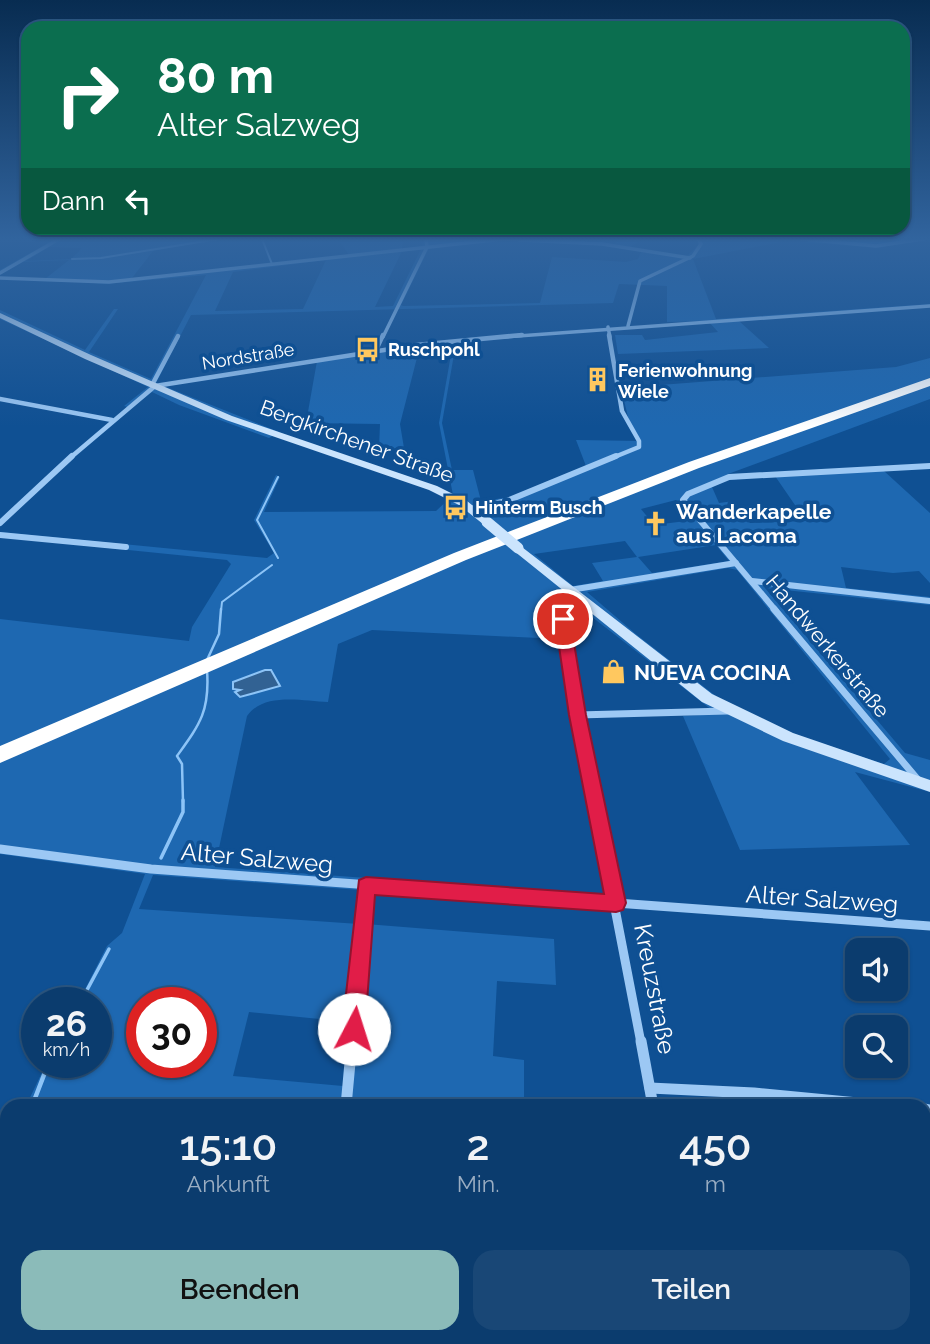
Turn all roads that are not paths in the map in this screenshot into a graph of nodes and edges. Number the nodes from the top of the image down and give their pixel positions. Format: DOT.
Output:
graph roads {
  1 [pos="400,302"];
  2 [pos="634,302"];
  3 [pos="930,306"];
  4 [pos="0,315"];
  5 [pos="628,326"];
  6 [pos="608,327"];
  7 [pos="178,336"];
  8 [pos="376,349"];
  9 [pos="930,374"];
  10 [pos="930,382"];
  11 [pos="154,386"];
  12 [pos="0,400"];
  13 [pos="112,420"];
  14 [pos="930,466"];
  15 [pos="470,509"];
  16 [pos="0,523"];
  17 [pos="0,535"];
  18 [pos="126,547"];
  19 [pos="736,563"];
  20 [pos="752,581"];
  21 [pos="570,590"];
  22 [pos="583,600"];
  23 [pos="930,601"];
  24 [pos="226,649"];
  25 [pos="191,664"];
  26 [pos="729,711"];
  27 [pos="578,715"];
  28 [pos="0,740"];
  29 [pos="0,755"];
  30 [pos="925,784"];
  31 [pos="0,849"];
  32 [pos="366,886"];
  33 [pos="616,903"];
  34 [pos="930,926"];
  35 [pos="650,1088"];
  36 [pos="347,1099"];
  37 [pos="652,1099"];
  38 [pos="816,1099"];
  1 -- 8 [label="street"];
  2 -- 5 [label="street"];
  3 -- 5 [label="street, Nordstraße"];
  4 -- 11 [label="street, Bergkirchener Straße"];
  5 -- 6 [label="street, Nordstraße"];
  6 -- 8 [label="street, Nordstraße"];
  6 -- 15 [label="street"];
  7 -- 11 [label="street"];
  8 -- 11 [label="street, Nordstraße"];
  9 -- 24 [label="highway"];
  10 -- 24 [label="highway"];
  11 -- 13 [label="street"];
  11 -- 15 [label="street, Bergkirchener Straße"];
  12 -- 13 [label="street"];
  13 -- 16 [label="street"];
  14 -- 19 [label="street, Handwerkerstraße"];
  15 -- 21 [label="street, Bergkirchener Straße, bridge"];
  17 -- 18 [label="street"];
  19 -- 20 [label="street, Handwerkerstraße"];
  19 -- 21 [label="street"];
  20 -- 23 [label="street"];
  20 -- 30 [label="street, Handwerkerstraße"];
  21 -- 22 [label="street, Bergkirchener Straße"];
  22 -- 26 [label="street, Bergkirchener Straße"];
  22 -- 27 [label="street, Kreuzstraße"];
  24 -- 25 [label="highway"];
  25 -- 28 [label="highway"];
  25 -- 29 [label="highway"];
  26 -- 27 [label="street"];
  26 -- 30 [label="street, Bergkirchener Straße"];
  27 -- 33 [label="street, Kreuzstraße"];
  31 -- 32 [label="street, Alter Salzweg"];
  32 -- 33 [label="street, Alter Salzweg"];
  32 -- 36 [label="street"];
  33 -- 34 [label="street, Alter Salzweg"];
  33 -- 35 [label="street, Kreuzstraße"];
  35 -- 37 [label="street, Kreuzstraße"];
  35 -- 38 [label="street"];
}
